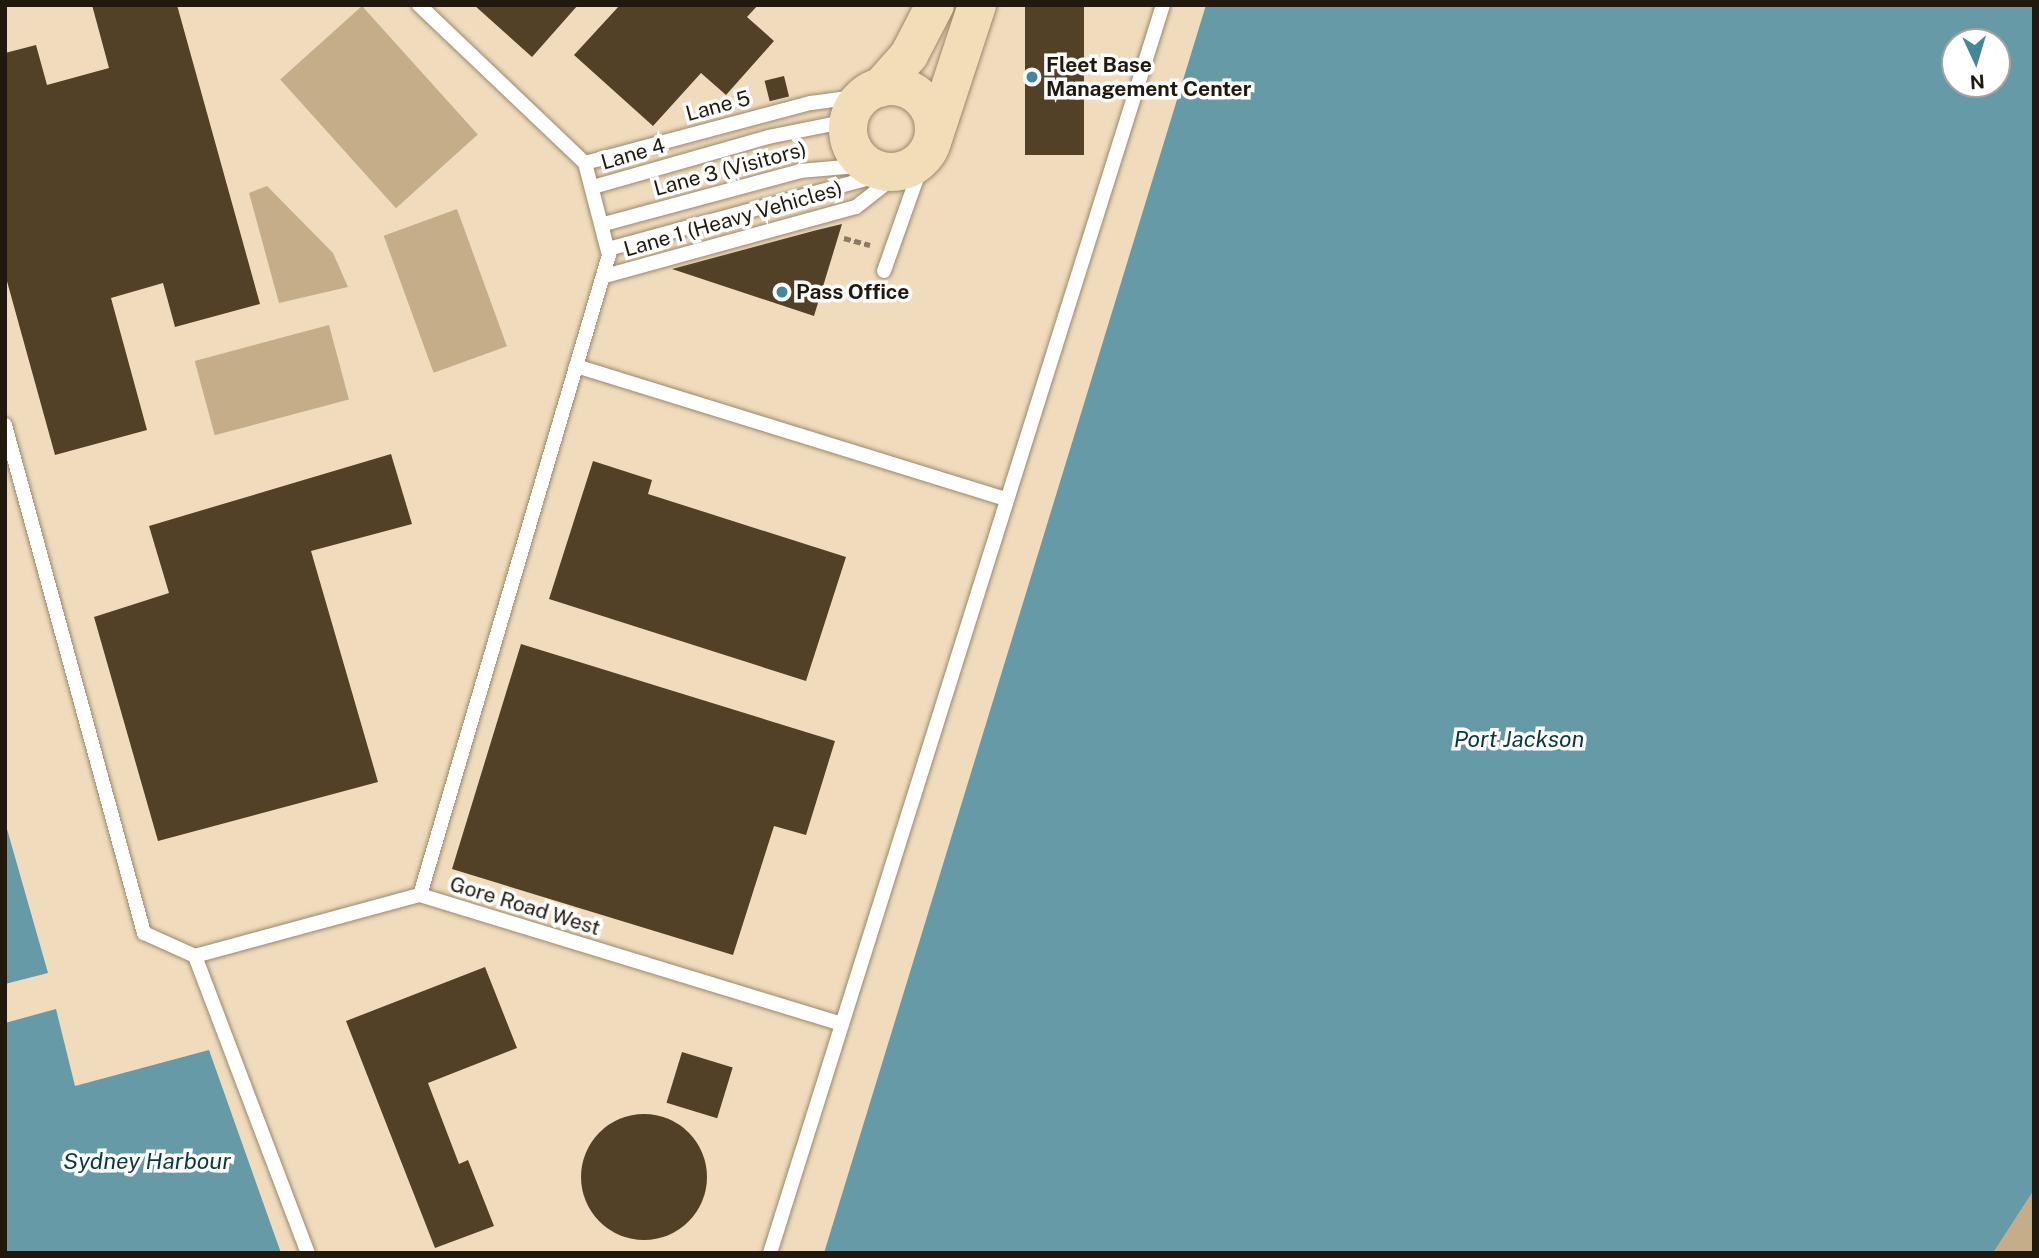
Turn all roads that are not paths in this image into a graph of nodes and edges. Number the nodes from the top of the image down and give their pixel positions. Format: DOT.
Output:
graph roads {
  1 [pos="419,5"];
  2 [pos="977,5"];
  3 [pos="1163,5"];
  4 [pos="934,6"];
  5 [pos="864,102"];
  6 [pos="904,160"];
  7 [pos="585,163"];
  8 [pos="593,187"];
  9 [pos="604,224"];
  10 [pos="608,249"];
  11 [pos="884,271"];
  12 [pos="605,276"];
  13 [pos="576,366"];
  14 [pos="5,425"];
  15 [pos="1006,499"];
  16 [pos="420,895"];
  17 [pos="195,956"];
  18 [pos="842,1024"];
  19 [pos="308,1253"];
  20 [pos="770,1253"];
  1 -- 7 [label="lane"];
  2 -- 6 [label="main road"];
  3 -- 15 [label="lane"];
  4 -- 5 [label="main road"];
  5 -- 6 [label="main road"];
  5 -- 6 [label="main road"];
  5 -- 7 [label="lane, Lane 5"];
  5 -- 8 [label="lane, Lane 4"];
  6 -- 9 [label="lane, Lane 3 (Visitors)"];
  6 -- 10 [label="lane"];
  6 -- 11 [label="lane"];
  6 -- 12 [label="lane, Lane 1 (Heavy Vehicles)"];
  7 -- 8 [label="lane"];
  8 -- 9 [label="lane"];
  9 -- 10 [label="lane"];
  10 -- 12 [label="lane"];
  12 -- 13 [label="lane"];
  13 -- 15 [label="lane"];
  13 -- 16 [label="lane"];
  14 -- 17 [label="lane"];
  15 -- 18 [label="lane"];
  16 -- 17 [label="lane, Gore Road West"];
  16 -- 18 [label="lane, Gore Road West"];
  17 -- 19 [label="lane"];
  18 -- 20 [label="lane"];
}
